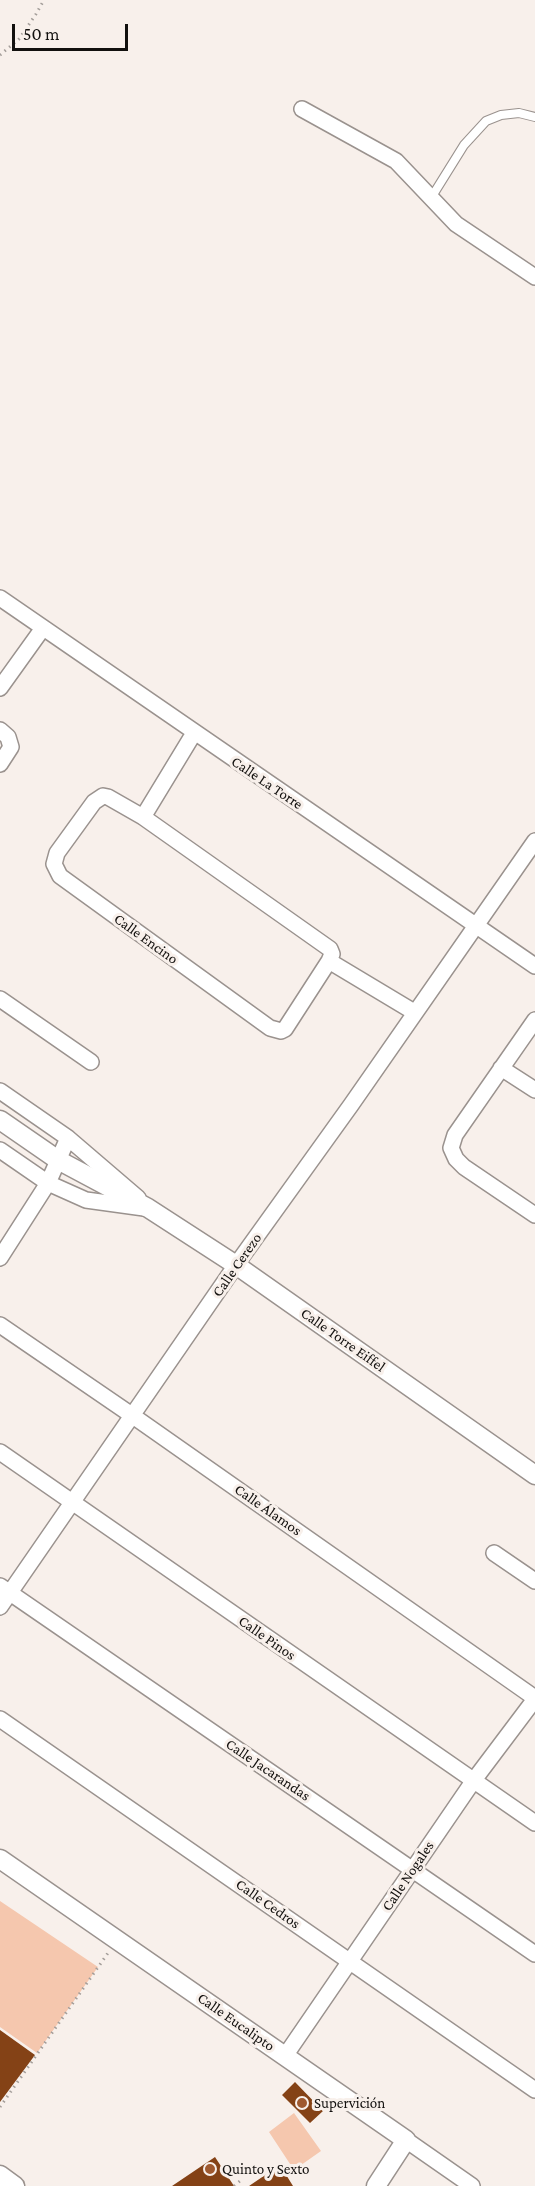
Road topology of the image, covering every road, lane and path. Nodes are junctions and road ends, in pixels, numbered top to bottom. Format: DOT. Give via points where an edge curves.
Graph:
graph roads {
  1 [pos="44,0"];
  2 [pos="0,55"];
  3 [pos="302,109"];
  4 [pos="535,117"];
  5 [pos="430,199"];
  6 [pos="535,277"];
  7 [pos="0,598"];
  8 [pos="44,628"];
  9 [pos="0,688"];
  10 [pos="0,730"];
  11 [pos="194,733"];
  12 [pos="0,764"];
  13 [pos="142,817"];
  14 [pos="535,841"];
  15 [pos="476,925"];
  16 [pos="329,961"];
  17 [pos="535,966"];
  18 [pos="0,999"];
  19 [pos="414,1012"];
  20 [pos="535,1020"];
  21 [pos="92,1062"];
  22 [pos="501,1068"];
  23 [pos="535,1090"];
  24 [pos="0,1091"];
  25 [pos="0,1120"];
  26 [pos="68,1138"];
  27 [pos="0,1150"];
  28 [pos="58,1160"];
  29 [pos="48,1184"];
  30 [pos="148,1208"];
  31 [pos="535,1215"];
  32 [pos="0,1258"];
  33 [pos="236,1265"];
  34 [pos="0,1325"];
  35 [pos="134,1416"];
  36 [pos="0,1452"];
  37 [pos="535,1475"];
  38 [pos="72,1503"];
  39 [pos="494,1553"];
  40 [pos="535,1581"];
  41 [pos="5,1589"];
  42 [pos="0,1607"];
  43 [pos="535,1698"];
  44 [pos="0,1719"];
  45 [pos="474,1780"];
  46 [pos="535,1823"];
  47 [pos="0,1859"];
  48 [pos="412,1869"];
  49 [pos="117,1940"];
  50 [pos="535,1954"];
  51 [pos="350,1960"];
  52 [pos="285,2056"];
  53 [pos="535,2090"];
  54 [pos="0,2107"];
  55 [pos="406,2140"];
  56 [pos="0,2175"];
  57 [pos="240,2181"];
  58 [pos="15,2186"];
  59 [pos="234,2186"];
  60 [pos="376,2186"];
  61 [pos="472,2186"];
  1 -- 2 [label="path" via="19,39"];
  3 -- 5 [label="street" via="396,161"];
  4 -- 5 [label="lane" via="519,113 486,121 464,145"];
  5 -- 6 [label="street" via="456,224"];
  7 -- 8 [label="street, Calle La Torre"];
  8 -- 9 [label="street"];
  8 -- 11 [label="street, Calle La Torre"];
  10 -- 12 [label="street" via="11,747"];
  11 -- 13 [label="street"];
  11 -- 15 [label="street, Calle La Torre"];
  13 -- 16 [label="street, Calle Encino" via="329,947"];
  13 -- 16 [label="street, Calle Encino" via="108,797 98,799 57,854 54,864 60,876 276,1030 285,1029"];
  14 -- 15 [label="street, Calle Cerezo"];
  15 -- 17 [label="street, Calle La Torre"];
  15 -- 19 [label="street, Calle Cerezo"];
  16 -- 19 [label="street"];
  18 -- 21 [label="street"];
  19 -- 33 [label="street, Calle Cerezo"];
  20 -- 22 [label="street"];
  22 -- 23 [label="street"];
  22 -- 31 [label="street" via="455,1135 452,1148 464,1167"];
  24 -- 26 [label="street"];
  25 -- 28 [label="street, Calle Torre Eiffel"];
  26 -- 28 [label="street"];
  26 -- 30 [label="street"];
  27 -- 29 [label="street"];
  28 -- 29 [label="street"];
  28 -- 30 [label="street, Calle Torre Eiffel"];
  29 -- 30 [label="street" via="86,1200"];
  29 -- 32 [label="street"];
  30 -- 33 [label="street, Calle Torre Eiffel"];
  33 -- 35 [label="street, Calle Cerezo"];
  33 -- 37 [label="street, Calle Torre Eiffel"];
  34 -- 35 [label="street, Calle Álamos"];
  35 -- 38 [label="street, Calle Cerezo"];
  35 -- 43 [label="street, Calle Álamos"];
  36 -- 38 [label="street, Calle Pinos"];
  38 -- 41 [label="street, Calle Cerezo"];
  38 -- 45 [label="street, Calle Pinos"];
  39 -- 40 [label="street"];
  41 -- 42 [label="street, Calle Cerezo"];
  41 -- 48 [label="street, Calle Jacarandas"];
  43 -- 45 [label="street, Calle Nogales"];
  44 -- 51 [label="street, Calle Cedros"];
  45 -- 46 [label="street, Calle Pinos"];
  45 -- 48 [label="street, Calle Nogales"];
  47 -- 49 [label="street, Calle Eucalipto"];
  48 -- 50 [label="street, Calle Jacarandas"];
  48 -- 51 [label="street, Calle Nogales"];
  49 -- 52 [label="street, Calle Eucalipto"];
  49 -- 54 [label="path"];
  51 -- 52 [label="street, Calle Nogales"];
  51 -- 53 [label="street, Calle Cedros"];
  52 -- 55 [label="street, Calle Eucalipto"];
  55 -- 60 [label="street"];
  55 -- 61 [label="street, Calle Eucalipto"];
  56 -- 58 [label="street"];
  57 -- 59 [label="path"];
}
